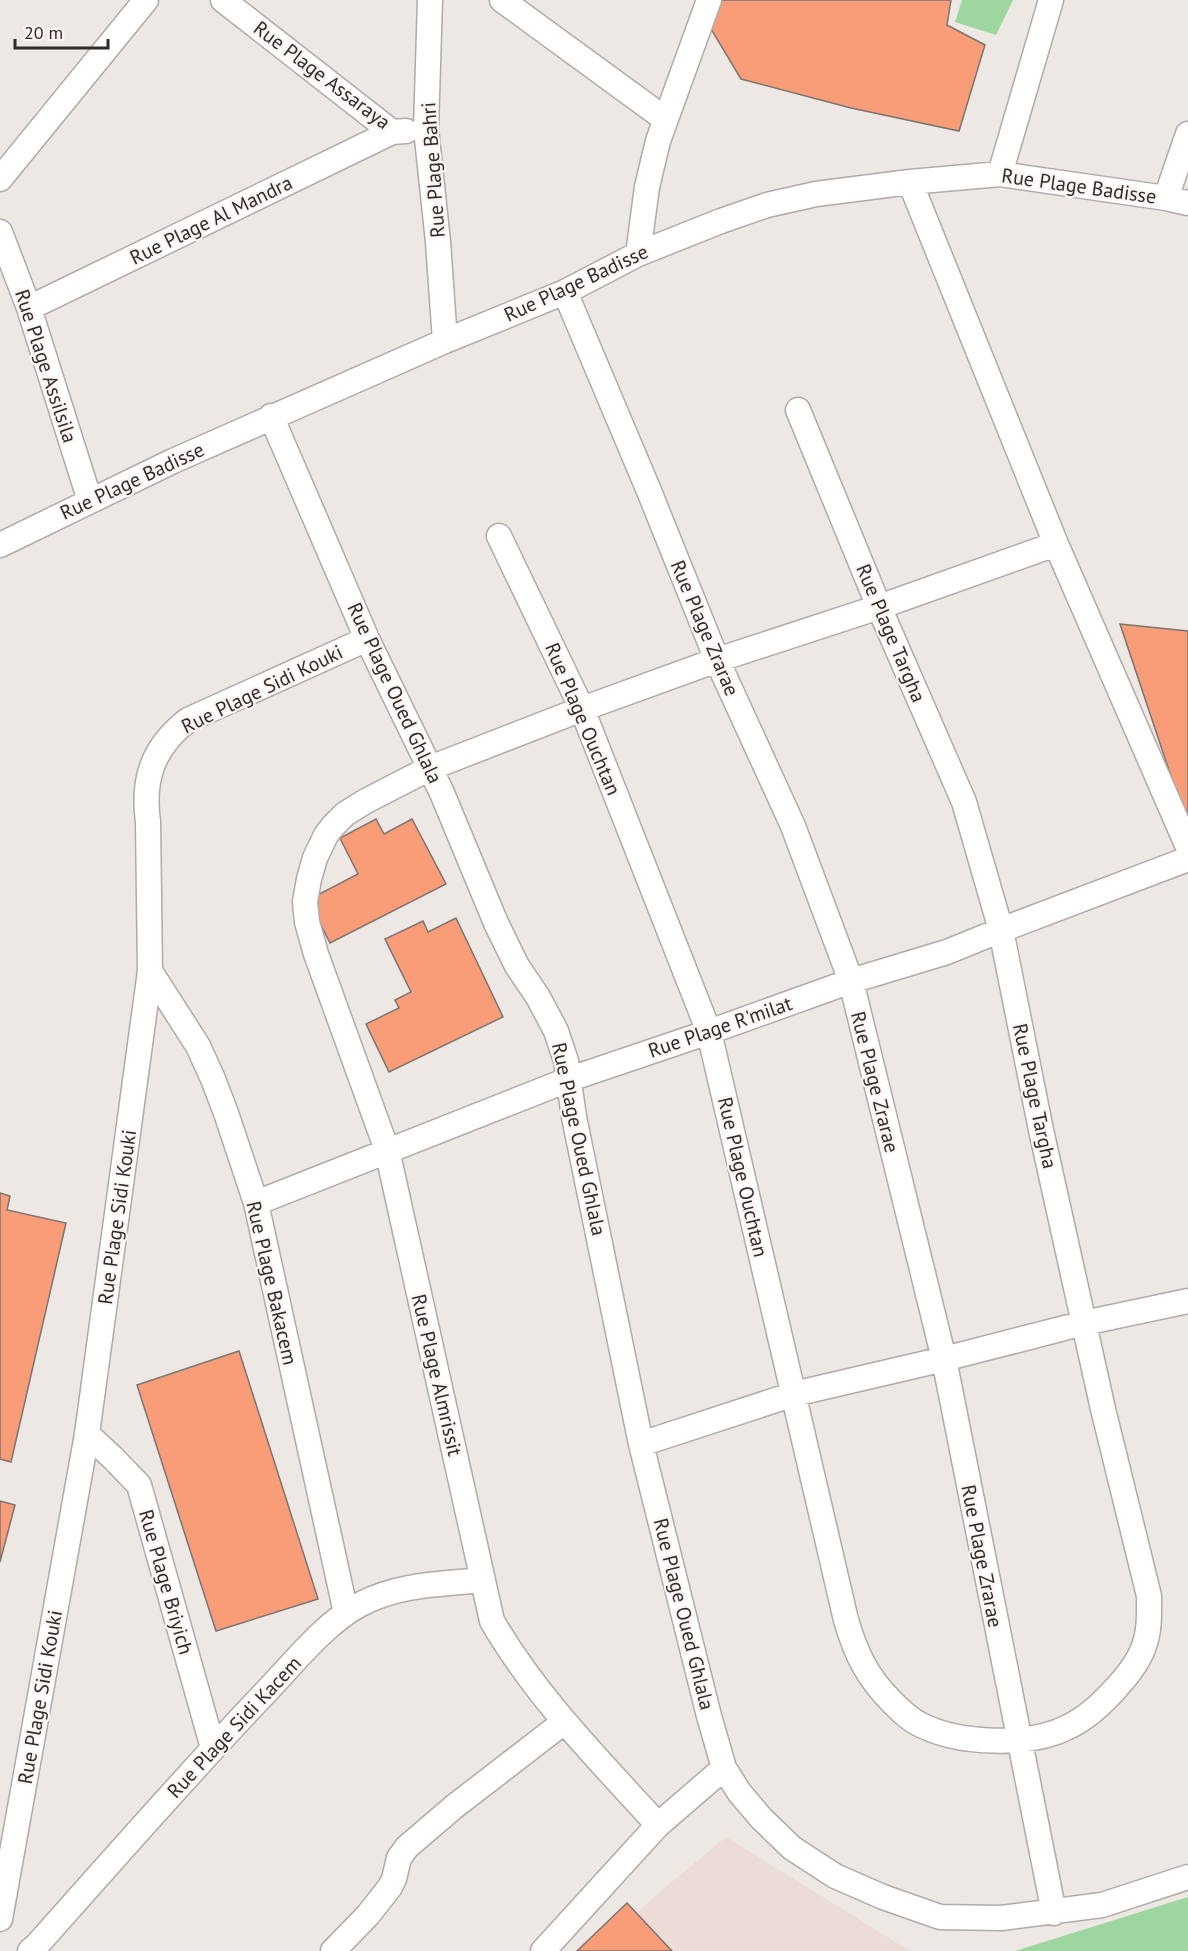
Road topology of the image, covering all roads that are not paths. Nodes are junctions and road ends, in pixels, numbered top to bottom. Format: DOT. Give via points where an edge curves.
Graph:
graph roads {
  1 [pos="146,0"];
  2 [pos="224,0"];
  3 [pos="430,0"];
  4 [pos="709,0"];
  5 [pos="1051,0"];
  6 [pos="516,5"];
  7 [pos="665,119"];
  8 [pos="426,129"];
  9 [pos="392,132"];
  10 [pos="1188,134"];
  11 [pos="1000,174"];
  12 [pos="0,179"];
  13 [pos="910,182"];
  14 [pos="1177,201"];
  15 [pos="0,232"];
  16 [pos="638,254"];
  17 [pos="565,292"];
  18 [pos="29,308"];
  19 [pos="445,341"];
  20 [pos="798,410"];
  21 [pos="271,416"];
  22 [pos="90,501"];
  23 [pos="499,536"];
  24 [pos="1056,544"];
  25 [pos="0,545"];
  26 [pos="879,607"];
  27 [pos="367,639"];
  28 [pos="717,660"];
  29 [pos="582,710"];
  30 [pos="430,768"];
  31 [pos="1188,847"];
  32 [pos="1188,859"];
  33 [pos="1000,930"];
  34 [pos="150,971"];
  35 [pos="851,981"];
  36 [pos="709,1032"];
  37 [pos="570,1079"];
  38 [pos="387,1150"];
  39 [pos="256,1203"];
  40 [pos="1188,1301"];
  41 [pos="1084,1323"];
  42 [pos="944,1359"];
  43 [pos="794,1394"];
  44 [pos="87,1434"];
  45 [pos="641,1444"];
  46 [pos="483,1580"];
  47 [pos="346,1613"];
  48 [pos="564,1722"];
  49 [pos="1018,1740"];
  50 [pos="213,1748"];
  51 [pos="724,1768"];
  52 [pos="658,1825"];
  53 [pos="1188,1877"];
  54 [pos="1054,1912"];
  55 [pos="0,1919"];
  56 [pos="30,1951"];
  57 [pos="333,1951"];
  58 [pos="543,1951"];
  1 -- 12 [label="street"];
  2 -- 9 [label="street, Rue Plage Assaraya"];
  3 -- 8 [label="street, Rue Plage Bahri"];
  4 -- 7 [label="street"];
  5 -- 11 [label="street"];
  6 -- 7 [label="street"];
  7 -- 16 [label="street" via="647,187"];
  8 -- 9 [label="street, Rue Plage Assaraya"];
  8 -- 19 [label="street, Rue Plage Bahri"];
  9 -- 18 [label="street, Rue Plage Al Mandra"];
  10 -- 14 [label="street"];
  11 -- 13 [label="street, Rue Plage Badisse"];
  11 -- 14 [label="street, Rue Plage Badisse"];
  13 -- 16 [label="street, Rue Plage Badisse" via="816,194 767,205"];
  13 -- 24 [label="street"];
  15 -- 18 [label="street, Rue Plage Assilsila"];
  16 -- 17 [label="street, Rue Plage Badisse"];
  17 -- 19 [label="street, Rue Plage Badisse"];
  17 -- 28 [label="street, Rue Plage Zrarae"];
  18 -- 22 [label="street, Rue Plage Assilsila"];
  19 -- 21 [label="street, Rue Plage Badisse"];
  20 -- 26 [label="street, Rue Plage Targha"];
  21 -- 22 [label="street, Rue Plage Badisse"];
  21 -- 27 [label="street, Rue Plage Oued Ghlala"];
  22 -- 25 [label="street, Rue Plage Badisse"];
  23 -- 29 [label="street, Rue Plage Ouchtan"];
  24 -- 26 [label="street, Rue Plage Almrissit"];
  24 -- 31 [label="street"];
  26 -- 28 [label="street, Rue Plage Almrissit"];
  26 -- 33 [label="street, Rue Plage Targha" via="964,802"];
  27 -- 30 [label="street, Rue Plage Oued Ghlala"];
  27 -- 34 [label="street, Rue Plage Sidi Kouki" via="188,720 158,752 150,768 145,802"];
  28 -- 29 [label="street, Rue Plage Almrissit"];
  28 -- 35 [label="street, Rue Plage Zrarae" via="793,826"];
  29 -- 30 [label="street, Rue Plage Almrissit"];
  29 -- 36 [label="street, Rue Plage Ouchtan"];
  30 -- 37 [label="street, Rue Plage Oued Ghlala" via="496,923 556,1031"];
  30 -- 38 [label="street, Rue Plage Almrissit" via="345,814 326,835 315,858 305,902 310,936"];
  32 -- 33 [label="street, Rue Plage R'milat"];
  33 -- 35 [label="street, Rue Plage R'milat" via="947,952"];
  33 -- 41 [label="street, Rue Plage Targha"];
  34 -- 39 [label="street, Rue Plage Bakacem" via="198,1046 226,1113"];
  34 -- 44 [label="street, Rue Plage Sidi Kouki"];
  35 -- 36 [label="street, Rue Plage R'milat"];
  35 -- 42 [label="street, Rue Plage Zrarae"];
  36 -- 37 [label="street, Rue Plage R'milat"];
  36 -- 43 [label="street, Rue Plage Ouchtan"];
  37 -- 38 [label="street, Rue Plage R'milat"];
  37 -- 45 [label="street, Rue Plage Oued Ghlala" via="574,1117"];
  38 -- 39 [label="street, Rue Plage R'milat"];
  38 -- 46 [label="street, Rue Plage Almrissit"];
  39 -- 47 [label="street, Rue Plage Bakacem"];
  40 -- 41 [label="street"];
  41 -- 42 [label="street"];
  41 -- 49 [label="street, Rue Plage Targha" via="1149,1596 1145,1645 1126,1677 1091,1713 1067,1728"];
  42 -- 43 [label="street"];
  42 -- 49 [label="street, Rue Plage Zrarae"];
  43 -- 45 [label="street"];
  43 -- 49 [label="street, Rue Plage Ouchtan" via="852,1640 874,1683 902,1712 943,1734"];
  44 -- 50 [label="street, Rue Plage Briyich" via="139,1485"];
  44 -- 55 [label="street, Rue Plage Sidi Kouki"];
  45 -- 51 [label="street, Rue Plage Oued Ghlala"];
  46 -- 47 [label="street, Rue Plage Sidi Kacem" via="405,1587"];
  46 -- 48 [label="street, Rue Plage Almrissit" via="492,1621"];
  47 -- 50 [label="street, Rue Plage Sidi Kacem"];
  48 -- 52 [label="street, Rue Plage Almrissit"];
  48 -- 57 [label="street" via="406,1847 390,1887"];
  49 -- 54 [label="street, Rue Plage Zrarae"];
  50 -- 56 [label="street, Rue Plage Sidi Kacem"];
  51 -- 52 [label="street"];
  51 -- 54 [label="street, Rue Plage Oued Ghlala" via="761,1818 792,1848 835,1876 883,1897 940,1917 1001,1918"];
  52 -- 58 [label="street"];
  53 -- 54 [label="street, Rue Plage Oued Ghlala" via="1102,1905"];
}
